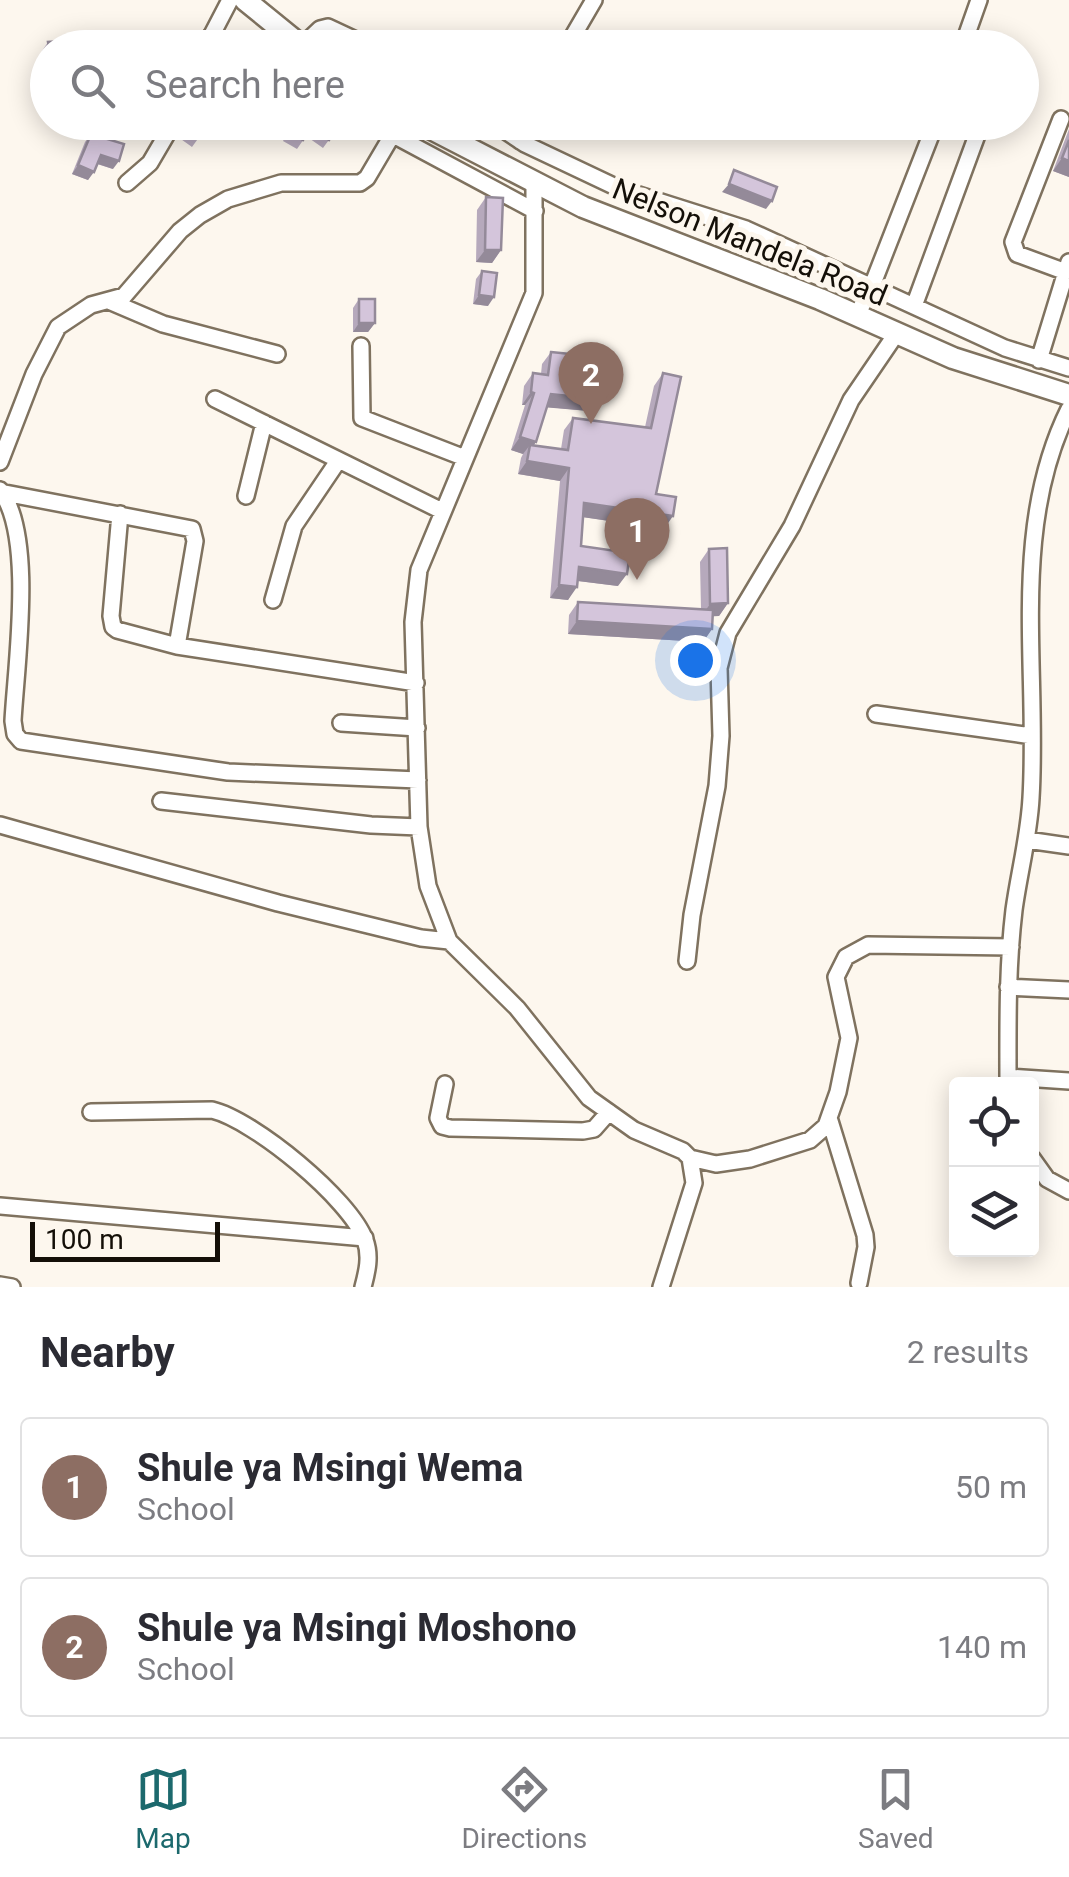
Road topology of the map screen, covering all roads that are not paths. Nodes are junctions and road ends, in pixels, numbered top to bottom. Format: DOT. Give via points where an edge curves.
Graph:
graph roads {
  1 [pos="230,0"];
  2 [pos="245,0"];
  3 [pos="594,0"];
  4 [pos="980,0"];
  5 [pos="214,30"];
  6 [pos="282,30"];
  7 [pos="576,30"];
  8 [pos="969,30"];
  9 [pos="1061,119"];
  10 [pos="163,140"];
  11 [pos="390,140"];
  12 [pos="415,140"];
  13 [pos="452,140"];
  14 [pos="929,140"];
  15 [pos="975,140"];
  16 [pos="520,141"];
  17 [pos="127,183"];
  18 [pos="534,184"];
  19 [pos="535,212"];
  20 [pos="1067,267"];
  21 [pos="872,286"];
  22 [pos="109,301"];
  23 [pos="914,306"];
  24 [pos="857,315"];
  25 [pos="896,334"];
  26 [pos="361,346"];
  27 [pos="277,354"];
  28 [pos="1039,360"];
  29 [pos="1069,368"];
  30 [pos="1069,394"];
  31 [pos="215,399"];
  32 [pos="1069,410"];
  33 [pos="264,423"];
  34 [pos="465,458"];
  35 [pos="338,460"];
  36 [pos="0,462"];
  37 [pos="0,491"];
  38 [pos="246,496"];
  39 [pos="442,510"];
  40 [pos="120,514"];
  41 [pos="273,600"];
  42 [pos="177,646"];
  43 [pos="416,683"];
  44 [pos="876,714"];
  45 [pos="341,723"];
  46 [pos="417,728"];
  47 [pos="1032,736"];
  48 [pos="418,780"];
  49 [pos="161,801"];
  50 [pos="0,825"];
  51 [pos="419,827"];
  52 [pos="1027,840"];
  53 [pos="1069,846"];
  54 [pos="450,941"];
  55 [pos="1010,947"];
  56 [pos="687,962"];
  57 [pos="1008,987"];
  58 [pos="1069,990"];
  59 [pos="1008,1077"];
  60 [pos="1039,1081"];
  61 [pos="1069,1081"];
  62 [pos="445,1084"];
  63 [pos="91,1112"];
  64 [pos="609,1112"];
  65 [pos="830,1121"];
  66 [pos="690,1158"];
  67 [pos="1038,1167"];
  68 [pos="1069,1191"];
  69 [pos="0,1206"];
  70 [pos="365,1238"];
  71 [pos="859,1283"];
  72 [pos="0,1285"];
  73 [pos="12,1287"];
  74 [pos="362,1287"];
  75 [pos="661,1287"];
  1 -- 5 [label="street"];
  2 -- 6 [label="main road"];
  3 -- 7 [label="street"];
  4 -- 8 [label="street"];
  9 -- 20 [label="street" via="1012,242 1018,254"];
  10 -- 17 [label="street"];
  11 -- 22 [label="street" via="360,183 281,183 212,207 180,232 124,296"];
  12 -- 19 [label="street"];
  13 -- 18 [label="main road, Nelson Mandela Road"];
  14 -- 21 [label="street"];
  15 -- 23 [label="street"];
  16 -- 21 [label="street" via="620,189 746,230"];
  18 -- 19 [label="street"];
  18 -- 24 [label="main road, Nelson Mandela Road"];
  19 -- 34 [label="street" via="534,293"];
  20 -- 28 [label="street"];
  21 -- 23 [label="street"];
  21 -- 24 [label="street"];
  22 -- 27 [label="street" via="163,324"];
  22 -- 36 [label="street" via="58,326"];
  23 -- 28 [label="street"];
  24 -- 25 [label="main road, Nelson Mandela Road"];
  25 -- 30 [label="main road, Nelson Mandela Road"];
  25 -- 56 [label="street" via="852,400 792,526 728,633 719,668 718,786"];
  26 -- 34 [label="street" via="362,418"];
  28 -- 29 [label="street"];
  31 -- 33 [label="street"];
  32 -- 47 [label="street" via="1054,439 1034,528"];
  33 -- 35 [label="street"];
  33 -- 38 [label="street"];
  34 -- 39 [label="street"];
  35 -- 39 [label="street"];
  35 -- 41 [label="street" via="294,526"];
  37 -- 40 [label="street"];
  37 -- 48 [label="street" via="15,520 19,553 13,721 21,741 228,772"];
  39 -- 43 [label="street" via="417,580"];
  40 -- 42 [label="street" via="113,628"];
  40 -- 42 [label="street" via="194,532"];
  42 -- 43 [label="street"];
  43 -- 46 [label="street"];
  44 -- 47 [label="street"];
  45 -- 46 [label="street"];
  46 -- 48 [label="street"];
  47 -- 52 [label="street"];
  48 -- 51 [label="street"];
  49 -- 51 [label="street"];
  50 -- 54 [label="street" via="278,903"];
  51 -- 54 [label="street" via="428,886"];
  52 -- 53 [label="street"];
  52 -- 55 [label="street"];
  54 -- 64 [label="street" via="516,1008 589,1098"];
  55 -- 57 [label="street"];
  55 -- 65 [label="street" via="868,945 851,952 836,977 849,1038"];
  57 -- 58 [label="street"];
  57 -- 59 [label="street"];
  60 -- 61 [label="street"];
  62 -- 64 [label="street" via="438,1118 450,1128 583,1131"];
  63 -- 70 [label="street" via="227,1114 329,1190"];
  64 -- 66 [label="street"];
  65 -- 66 [label="street" via="810,1140 750,1160 716,1164"];
  65 -- 71 [label="street" via="865,1235"];
  66 -- 75 [label="street" via="694,1184"];
  67 -- 68 [label="street"];
  69 -- 70 [label="street"];
  70 -- 74 [label="street"];
  72 -- 73 [label="street"];
}
